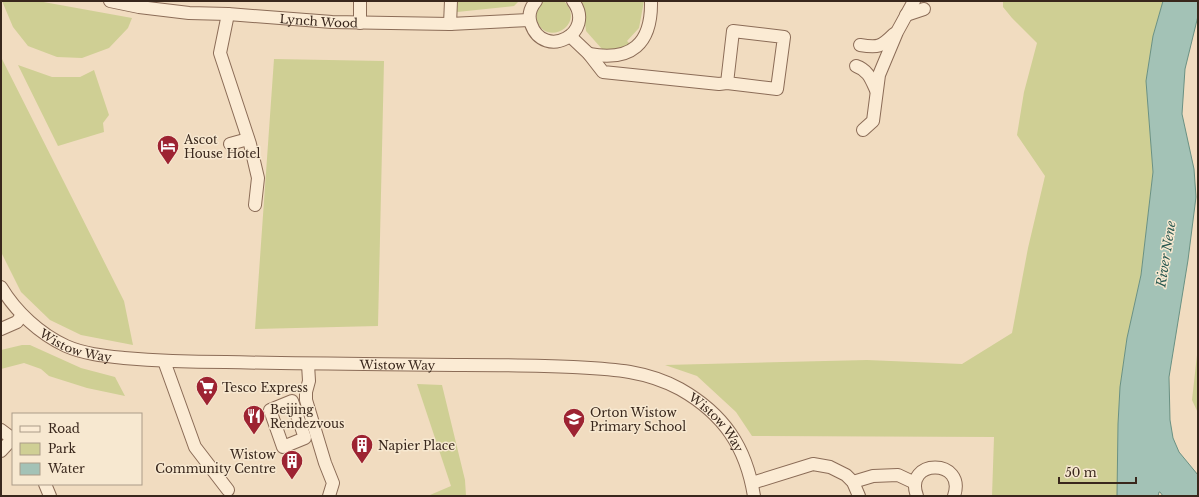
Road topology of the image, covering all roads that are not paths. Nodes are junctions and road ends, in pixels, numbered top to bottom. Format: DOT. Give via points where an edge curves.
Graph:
graph roads {
  1 [pos="110,1"];
  2 [pos="360,1"];
  3 [pos="451,1"];
  4 [pos="536,1"];
  5 [pos="573,1"];
  6 [pos="651,1"];
  7 [pos="914,1"];
  8 [pos="228,14"];
  9 [pos="529,20"];
  10 [pos="360,23"];
  11 [pos="450,24"];
  12 [pos="897,32"];
  13 [pos="570,36"];
  14 [pos="860,45"];
  15 [pos="589,54"];
  16 [pos="856,66"];
  17 [pos="727,83"];
  18 [pos="876,90"];
  19 [pos="863,130"];
  20 [pos="249,142"];
  21 [pos="230,144"];
  22 [pos="255,205"];
  23 [pos="1,287"];
  24 [pos="22,315"];
  25 [pos="1,330"];
  26 [pos="164,361"];
  27 [pos="308,364"];
  28 [pos="306,400"];
  29 [pos="293,405"];
  30 [pos="1,430"];
  31 [pos="12,438"];
  32 [pos="12,440"];
  33 [pos="1,451"];
  34 [pos="853,482"];
  35 [pos="752,483"];
  36 [pos="915,484"];
  37 [pos="45,485"];
  38 [pos="228,490"];
  39 [pos="50,496"];
  40 [pos="329,496"];
  41 [pos="754,496"];
  42 [pos="859,496"];
  43 [pos="916,496"];
  44 [pos="954,496"];
  1 -- 8 [label="street, Lynch Wood" via="189,13"];
  2 -- 10 [label="street"];
  3 -- 11 [label="street"];
  4 -- 9 [label="street" via="531,8"];
  5 -- 13 [label="street" via="579,18 575,31"];
  6 -- 15 [label="street" via="646,34 636,48 617,56"];
  7 -- 12 [label="street"];
  8 -- 10 [label="street, Lynch Wood"];
  8 -- 20 [label="street" via="220,53"];
  9 -- 11 [label="street, Lynch Wood"];
  9 -- 13 [label="street" via="537,35 548,41 560,41"];
  10 -- 11 [label="street, Lynch Wood"];
  12 -- 14 [label="street" via="886,42 875,47"];
  12 -- 18 [label="street"];
  13 -- 15 [label="street"];
  15 -- 17 [label="street" via="603,72"];
  16 -- 18 [label="street" via="870,77"];
  17 -- 17 [label="street" via="734,31 784,37 777,89"];
  18 -- 19 [label="street" via="873,122"];
  20 -- 21 [label="street"];
  20 -- 22 [label="street" via="258,178"];
  23 -- 24 [label="street, Wistow Way"];
  24 -- 25 [label="street" via="17,322"];
  24 -- 26 [label="street, Wistow Way" via="43,333 83,352"];
  26 -- 27 [label="street, Wistow Way"];
  26 -- 38 [label="street" via="195,447"];
  27 -- 28 [label="street"];
  27 -- 35 [label="street, Wistow Way" via="537,365 620,370 652,377 679,389 721,420 745,460"];
  28 -- 29 [label="street"];
  28 -- 40 [label="street" via="333,483"];
  30 -- 31 [label="street"];
  32 -- 33 [label="street"];
  34 -- 35 [label="street" via="846,475 830,467 813,464"];
  34 -- 36 [label="street" via="886,474 898,475"];
  34 -- 42 [label="street"];
  35 -- 41 [label="street, Wistow Way"];
  36 -- 43 [label="street"];
  36 -- 44 [label="street" via="922,471 928,468 943,468 956,482"];
  37 -- 39 [label="street"];
}
